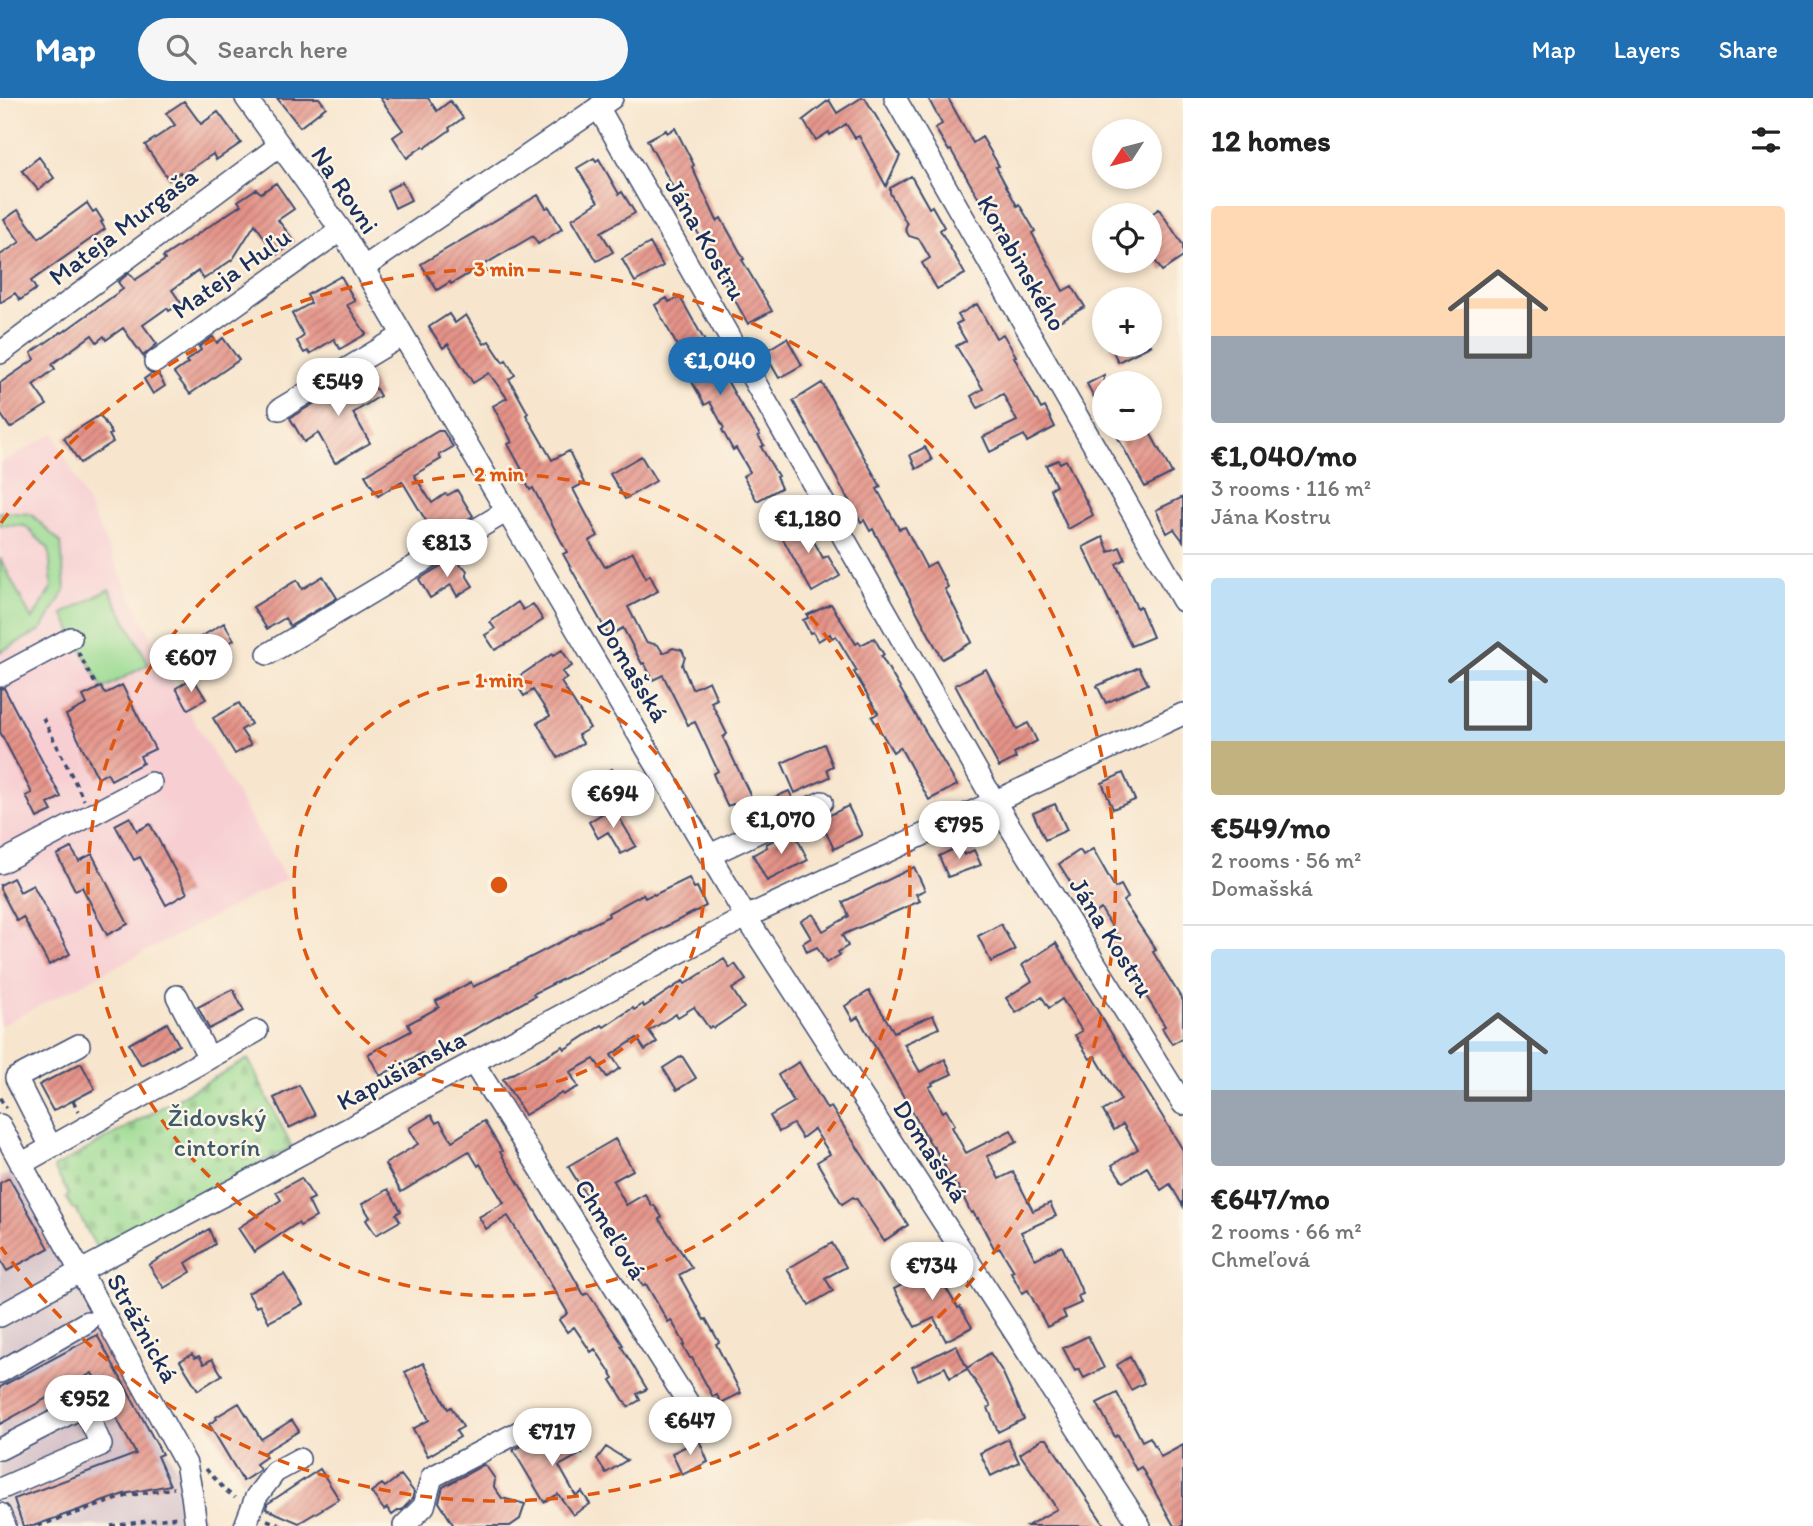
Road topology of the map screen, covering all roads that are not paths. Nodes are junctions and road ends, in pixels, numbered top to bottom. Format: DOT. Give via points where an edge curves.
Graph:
graph roads {
  1 [pos="246,98"];
  2 [pos="895,98"];
  3 [pos="605,102"];
  4 [pos="280,145"];
  5 [pos="341,230"];
  6 [pos="363,268"];
  7 [pos="403,335"];
  8 [pos="0,353"];
  9 [pos="155,362"];
  10 [pos="280,409"];
  11 [pos="507,511"];
  12 [pos="1183,601"];
  13 [pos="71,638"];
  14 [pos="268,654"];
  15 [pos="0,676"];
  16 [pos="1183,714"];
  17 [pos="151,783"];
  18 [pos="994,801"];
  19 [pos="822,802"];
  20 [pos="710,855"];
  21 [pos="0,863"];
  22 [pos="746,917"];
  23 [pos="177,996"];
  24 [pos="257,1031"];
  25 [pos="79,1045"];
  26 [pos="209,1058"];
  27 [pos="474,1064"];
  28 [pos="1183,1104"];
  29 [pos="0,1125"];
  30 [pos="51,1147"];
  31 [pos="21,1164"];
  32 [pos="80,1271"];
  33 [pos="3,1307"];
  34 [pos="87,1322"];
  35 [pos="0,1372"];
  36 [pos="538,1422"];
  37 [pos="702,1424"];
  38 [pos="0,1449"];
  39 [pos="299,1460"];
  40 [pos="0,1489"];
  41 [pos="0,1514"];
  42 [pos="188,1521"];
  43 [pos="5,1526"];
  44 [pos="246,1526"];
  45 [pos="404,1526"];
  46 [pos="1140,1526"];
  1 -- 4 [label="street, Na Rovni"];
  2 -- 12 [label="street, Korabinského"];
  3 -- 6 [label="street"];
  3 -- 18 [label="street, Jána Kostru"];
  4 -- 5 [label="street, Na Rovni"];
  4 -- 8 [label="street, Mateja Murgaša"];
  5 -- 6 [label="street, Na Rovni"];
  5 -- 9 [label="street, Mateja Huľu"];
  6 -- 7 [label="street, Domašská"];
  7 -- 10 [label="street"];
  7 -- 11 [label="street, Domašská"];
  11 -- 14 [label="street"];
  11 -- 20 [label="street, Domašská"];
  13 -- 15 [label="street"];
  16 -- 18 [label="street"];
  17 -- 21 [label="street"];
  18 -- 22 [label="street"];
  18 -- 28 [label="street, Jána Kostru"];
  19 -- 20 [label="street"];
  20 -- 22 [label="street, Domašská"];
  22 -- 27 [label="street, Kapušianska"];
  22 -- 46 [label="street, Domašská"];
  23 -- 26 [label="street"];
  24 -- 26 [label="street"];
  25 -- 30 [label="street" via="16,1079"];
  26 -- 30 [label="street"];
  27 -- 32 [label="street, Kapušianska"];
  27 -- 37 [label="street, Chmeľová"];
  29 -- 31 [label="street, Strážnická"];
  30 -- 31 [label="street"];
  31 -- 32 [label="street, Strážnická"];
  32 -- 33 [label="street, Kapušianska"];
  32 -- 42 [label="street, Strážnická" via="186,1464 192,1495"];
  34 -- 35 [label="street"];
  36 -- 45 [label="street" via="432,1477 424,1506"];
  38 -- 40 [label="street" via="84,1406 102,1445"];
  39 -- 44 [label="street" via="275,1472 256,1497"];
  41 -- 43 [label="street"];
}
